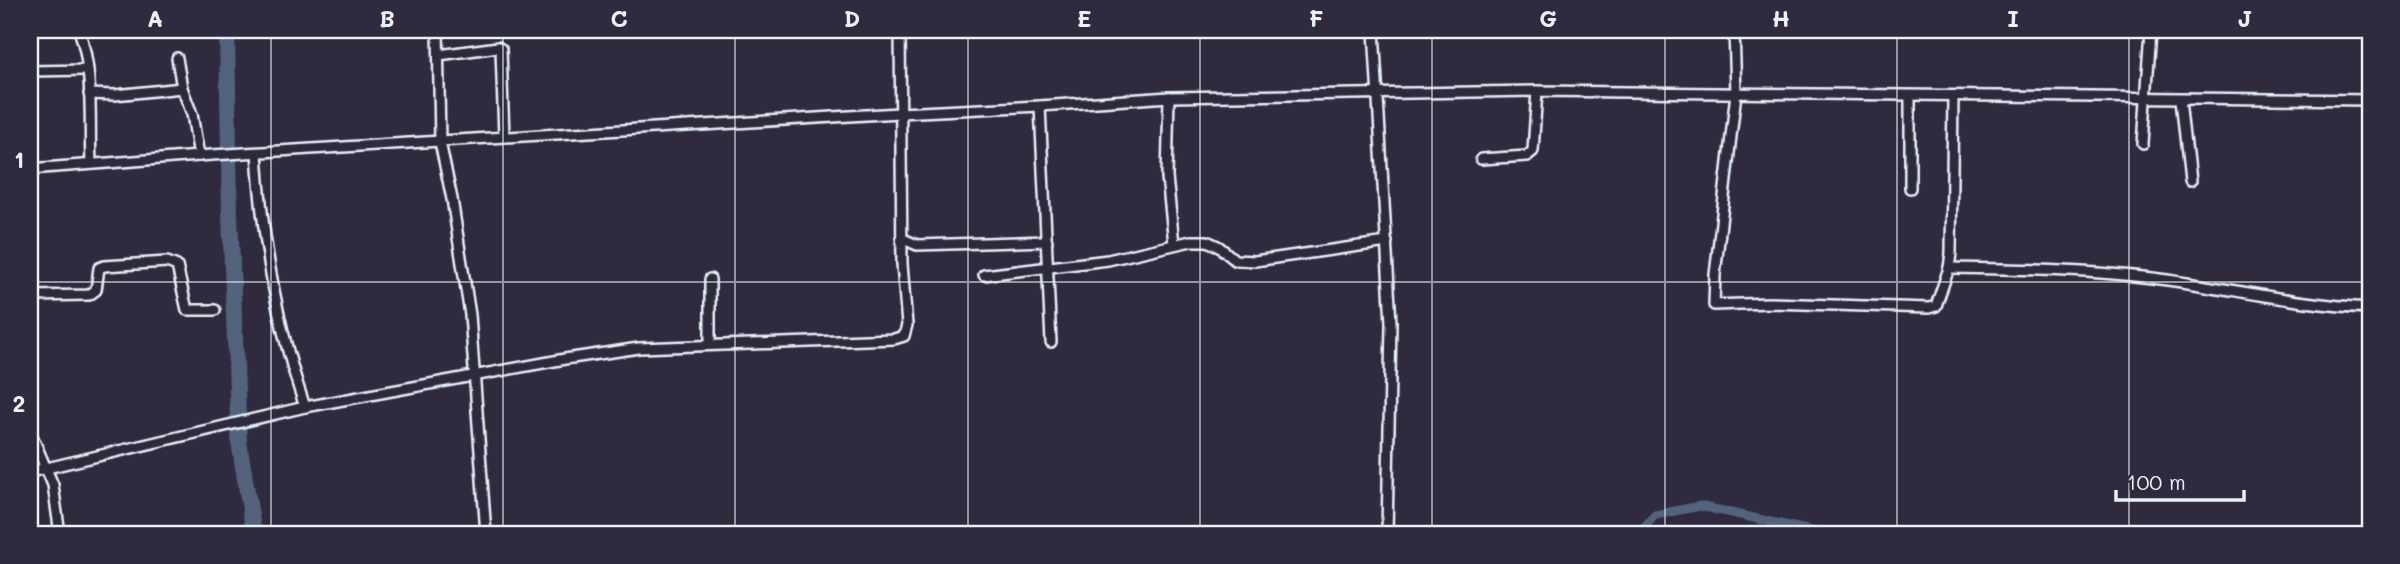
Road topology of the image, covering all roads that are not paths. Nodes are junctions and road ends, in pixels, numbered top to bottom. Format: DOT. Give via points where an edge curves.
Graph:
graph roads {
  1 [pos="79,30"];
  2 [pos="438,30"];
  3 [pos="900,30"];
  4 [pos="1374,30"];
  5 [pos="1734,30"];
  6 [pos="2151,30"];
  7 [pos="439,55"];
  8 [pos="177,58"];
  9 [pos="88,70"];
  10 [pos="30,71"];
  11 [pos="182,88"];
  12 [pos="1537,91"];
  13 [pos="1378,93"];
  14 [pos="1736,93"];
  15 [pos="89,94"];
  16 [pos="1910,96"];
  17 [pos="1953,96"];
  18 [pos="1169,97"];
  19 [pos="2147,98"];
  20 [pos="2181,99"];
  21 [pos="2370,100"];
  22 [pos="1040,106"];
  23 [pos="899,113"];
  24 [pos="504,137"];
  25 [pos="440,142"];
  26 [pos="2143,144"];
  27 [pos="257,153"];
  28 [pos="199,156"];
  29 [pos="1481,159"];
  30 [pos="91,164"];
  31 [pos="30,169"];
  32 [pos="2190,183"];
  33 [pos="1910,188"];
  34 [pos="901,238"];
  35 [pos="1047,240"];
  36 [pos="1387,242"];
  37 [pos="1174,244"];
  38 [pos="1048,267"];
  39 [pos="1949,268"];
  40 [pos="984,275"];
  41 [pos="710,279"];
  42 [pos="30,296"];
  43 [pos="2370,308"];
  44 [pos="215,310"];
  45 [pos="1051,342"];
  46 [pos="710,344"];
  47 [pos="476,374"];
  48 [pos="305,407"];
  49 [pos="30,431"];
  50 [pos="45,468"];
  51 [pos="30,472"];
  52 [pos="60,534"];
  53 [pos="486,534"];
  54 [pos="1387,534"];
  1 -- 9 [label="street"];
  2 -- 7 [label="street"];
  3 -- 23 [label="street"];
  4 -- 13 [label="street"];
  5 -- 14 [label="street"];
  6 -- 19 [label="street"];
  7 -- 24 [label="street" via="501,49"];
  7 -- 25 [label="street"];
  8 -- 11 [label="street"];
  9 -- 10 [label="street"];
  9 -- 15 [label="street"];
  11 -- 15 [label="street"];
  11 -- 28 [label="street"];
  12 -- 13 [label="street"];
  12 -- 14 [label="street"];
  12 -- 29 [label="street" via="1534,151 1527,156"];
  13 -- 18 [label="street"];
  13 -- 36 [label="street"];
  14 -- 16 [label="street"];
  14 -- 39 [label="street" via="1714,305 1929,308 1936,306"];
  15 -- 30 [label="street"];
  16 -- 17 [label="street"];
  16 -- 33 [label="street"];
  17 -- 19 [label="street"];
  17 -- 39 [label="street"];
  18 -- 22 [label="street"];
  18 -- 37 [label="street" via="1167,177"];
  19 -- 20 [label="street"];
  19 -- 26 [label="street"];
  20 -- 21 [label="street"];
  20 -- 32 [label="street"];
  22 -- 23 [label="street"];
  22 -- 35 [label="street"];
  23 -- 24 [label="street"];
  23 -- 34 [label="street"];
  24 -- 25 [label="street"];
  25 -- 27 [label="street"];
  25 -- 47 [label="street"];
  27 -- 28 [label="street"];
  27 -- 48 [label="street" via="269,265"];
  28 -- 30 [label="street"];
  30 -- 31 [label="street"];
  34 -- 35 [label="street" via="917,245"];
  34 -- 46 [label="street" via="904,336"];
  35 -- 38 [label="street"];
  36 -- 37 [label="street" via="1255,261 1235,260 1206,240"];
  36 -- 54 [label="street" via="1391,323"];
  37 -- 38 [label="street" via="1108,260"];
  38 -- 40 [label="street"];
  38 -- 45 [label="street"];
  39 -- 43 [label="street" via="2152,278"];
  41 -- 46 [label="street"];
  42 -- 44 [label="street" via="89,295 96,290 99,268 167,262 177,266 185,308"];
  46 -- 47 [label="street" via="639,348"];
  47 -- 48 [label="street"];
  47 -- 53 [label="street"];
  48 -- 50 [label="street"];
  49 -- 50 [label="street"];
  50 -- 51 [label="street"];
  50 -- 52 [label="street"];
}
